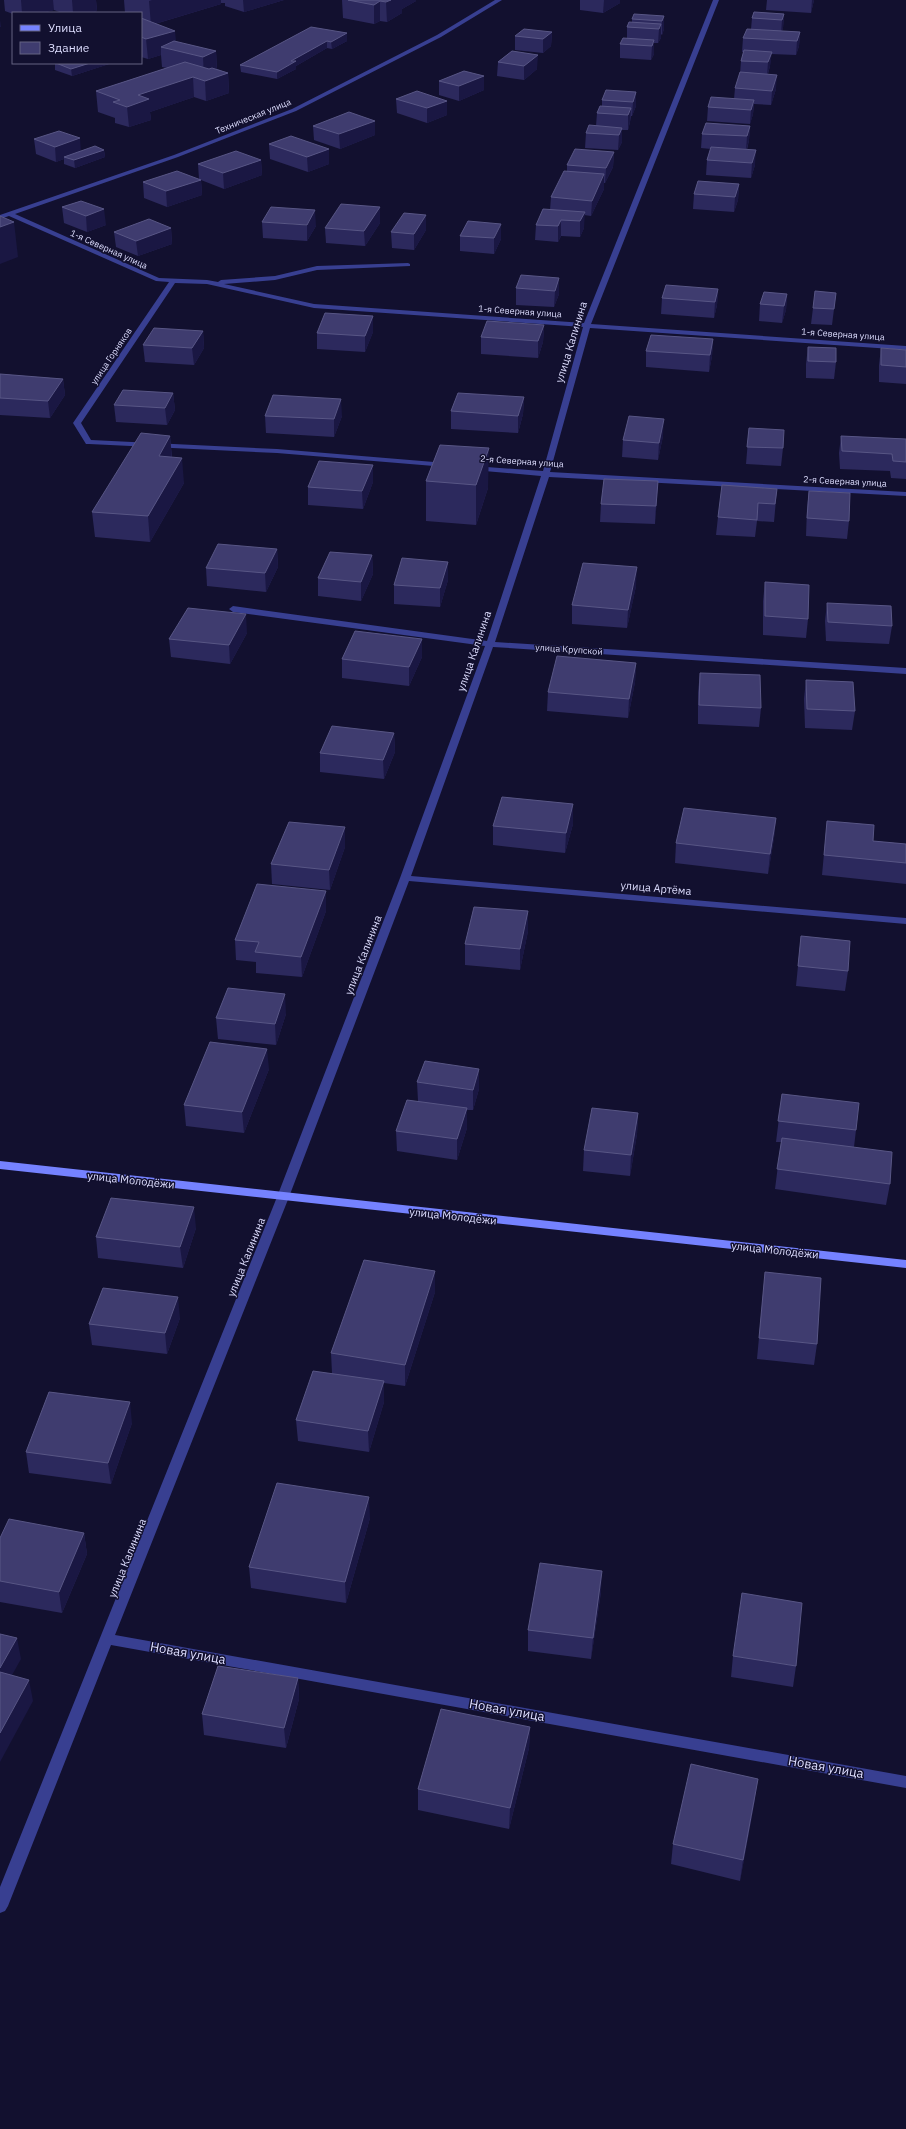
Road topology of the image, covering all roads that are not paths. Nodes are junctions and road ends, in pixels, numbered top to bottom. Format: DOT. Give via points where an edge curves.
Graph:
graph roads {
  1 [pos="499,0"];
  2 [pos="716,0"];
  3 [pos="9,214"];
  4 [pos="0,217"];
  5 [pos="408,265"];
  6 [pos="173,281"];
  7 [pos="207,282"];
  8 [pos="587,325"];
  9 [pos="906,348"];
  10 [pos="451,466"];
  11 [pos="467,467"];
  12 [pos="546,474"];
  13 [pos="906,494"];
  14 [pos="233,609"];
  15 [pos="490,644"];
  16 [pos="906,671"];
  17 [pos="405,878"];
  18 [pos="906,921"];
  19 [pos="0,1165"];
  20 [pos="283,1197"];
  21 [pos="906,1264"];
  22 [pos="108,1638"];
  23 [pos="906,1782"];
  24 [pos="0,1906"];
  1 -- 3 [label="street, Техническая улица" via="439,36 294,110 176,156"];
  2 -- 8 [label="street, улица Калинина"];
  3 -- 4 [label="street, Техническая улица"];
  3 -- 6 [label="street, 1-я Северная улица" via="158,280"];
  5 -- 7 [label="street, 1-я Северная улица" via="317,268 275,278"];
  6 -- 7 [label="street, 1-я Северная улица"];
  6 -- 10 [label="street, улица Горняков" via="76,423 89,442 277,451"];
  7 -- 8 [label="street, 1-я Северная улица" via="314,306"];
  8 -- 9 [label="street, 1-я Северная улица"];
  8 -- 12 [label="street, улица Калинина"];
  11 -- 12 [label="street, 2-я Северная улица"];
  12 -- 13 [label="street, 2-я Северная улица"];
  12 -- 15 [label="street, улица Калинина"];
  14 -- 15 [label="street, улица Крупской"];
  15 -- 16 [label="street, улица Крупской"];
  15 -- 17 [label="street, улица Калинина"];
  17 -- 18 [label="street, улица Артёма"];
  17 -- 20 [label="street, улица Калинина"];
  19 -- 20 [label="main road, улица Молодёжи"];
  20 -- 21 [label="main road, улица Молодёжи"];
  20 -- 22 [label="street, улица Калинина"];
  22 -- 23 [label="street, Новая улица"];
  22 -- 24 [label="street, улица Калинина"];
}
